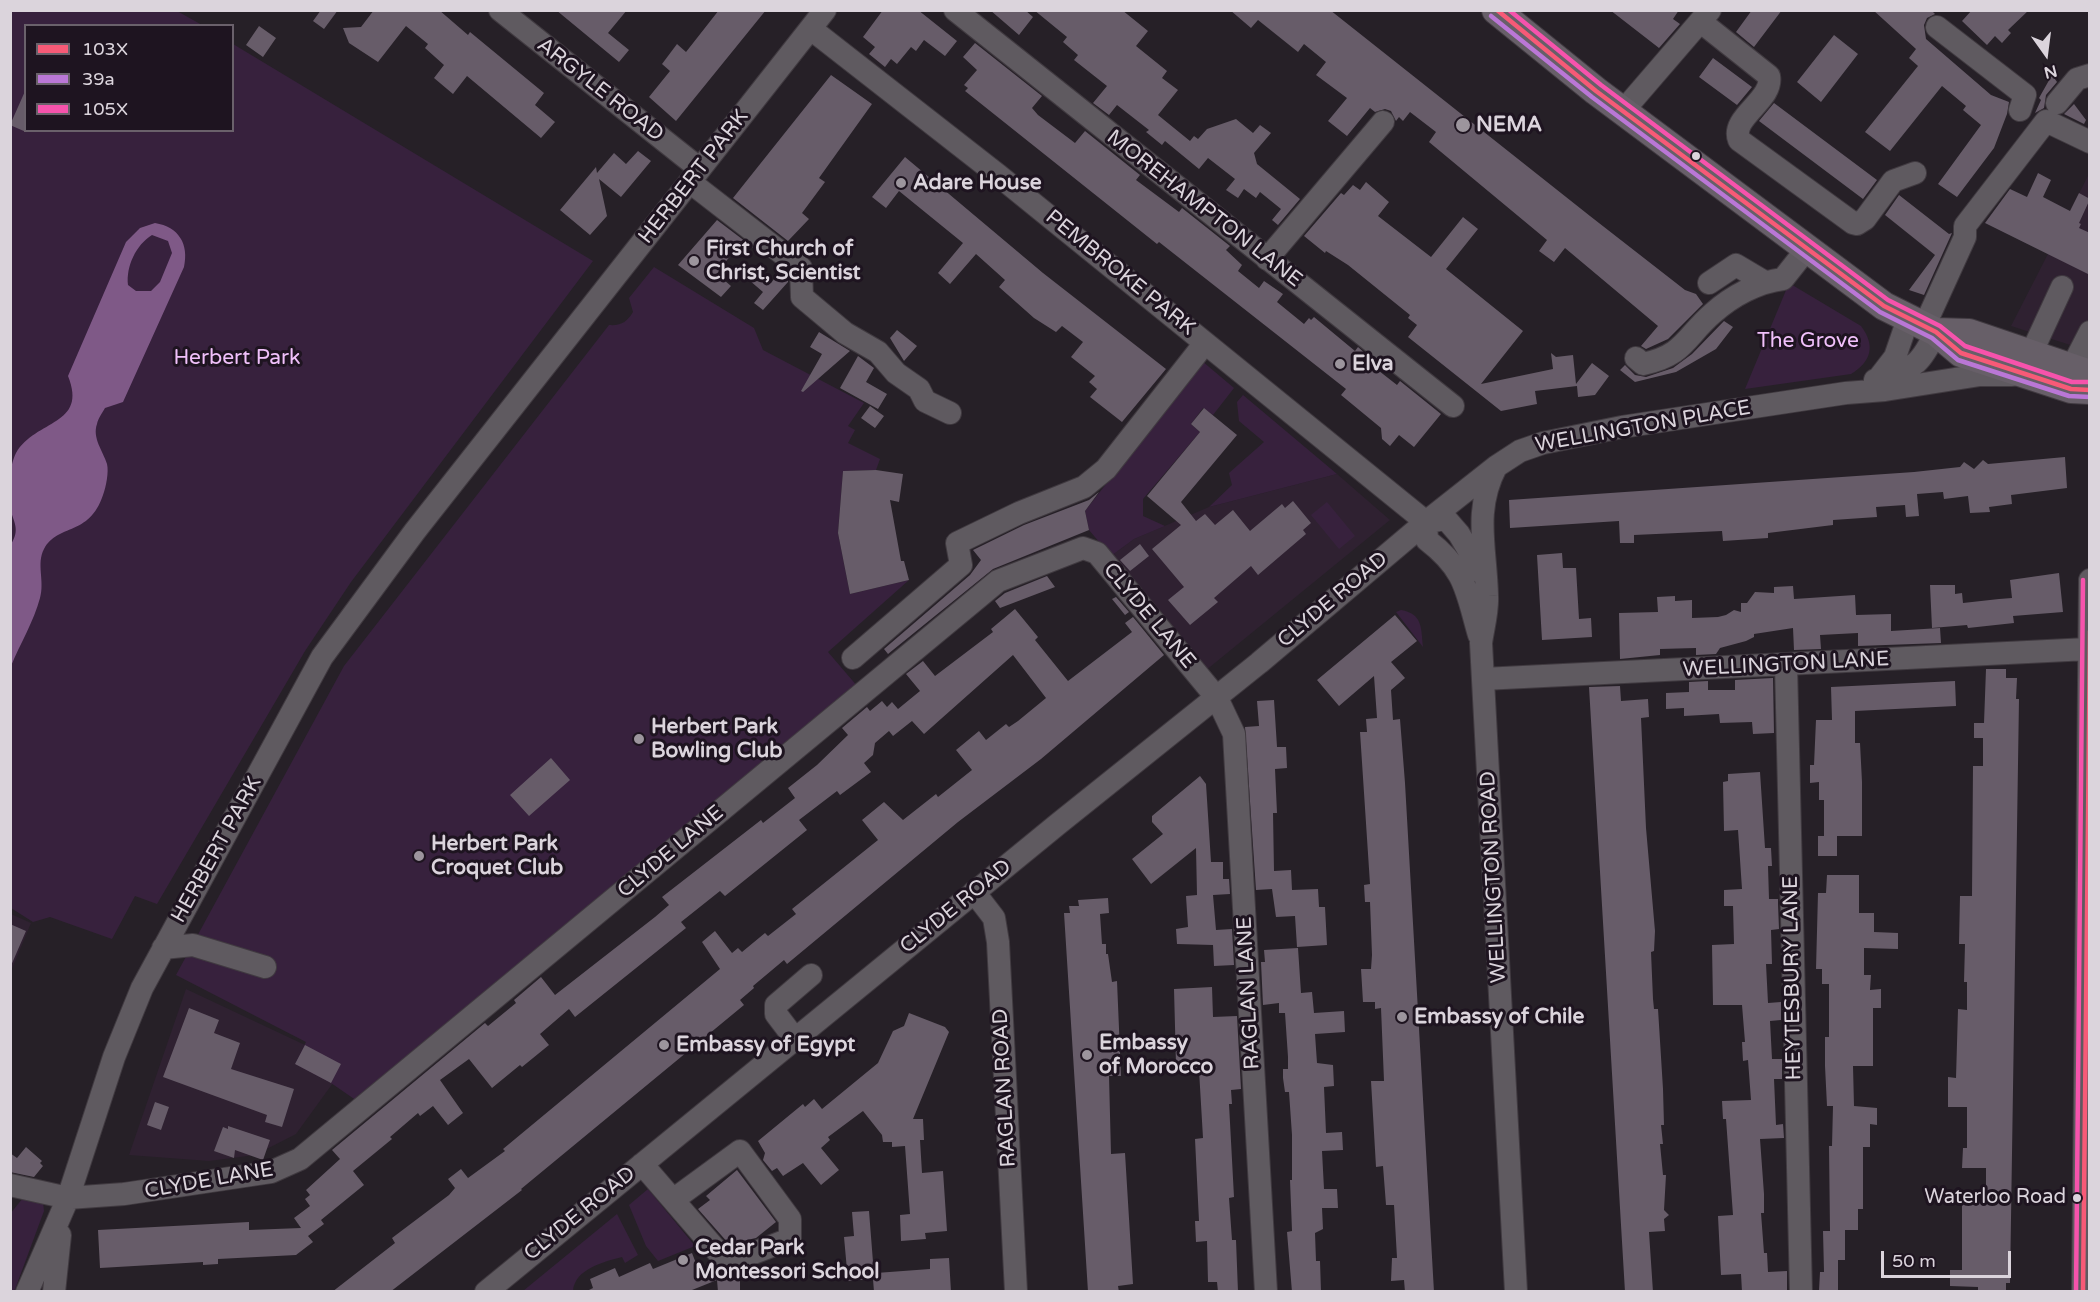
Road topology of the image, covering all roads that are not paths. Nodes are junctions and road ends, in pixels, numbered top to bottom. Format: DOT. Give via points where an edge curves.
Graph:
graph roads {
  1 [pos="500,10"];
  2 [pos="825,10"];
  3 [pos="955,10"];
  4 [pos="1496,10"];
  5 [pos="1705,16"];
  6 [pos="1937,27"];
  7 [pos="810,29"];
  8 [pos="2090,75"];
  9 [pos="2057,103"];
  10 [pos="2020,110"];
  11 [pos="1623,111"];
  12 [pos="1383,122"];
  13 [pos="2090,142"];
  14 [pos="1915,173"];
  15 [pos="695,176"];
  16 [pos="1806,250"];
  17 [pos="1267,259"];
  18 [pos="1763,281"];
  19 [pos="1709,283"];
  20 [pos="2062,287"];
  21 [pos="1922,326"];
  22 [pos="2090,332"];
  23 [pos="1205,343"];
  24 [pos="1636,358"];
  25 [pos="2027,364"];
  26 [pos="2081,370"];
  27 [pos="1878,379"];
  28 [pos="2090,390"];
  29 [pos="1846,393"];
  30 [pos="1453,406"];
  31 [pos="950,412"];
  32 [pos="1497,466"];
  33 [pos="1426,522"];
  34 [pos="2090,580"];
  35 [pos="1486,584"];
  36 [pos="1481,643"];
  37 [pos="2088,649"];
  38 [pos="853,658"];
  39 [pos="1786,665"];
  40 [pos="1483,679"];
  41 [pos="1217,698"];
  42 [pos="974,892"];
  43 [pos="163,948"];
  44 [pos="265,967"];
  45 [pos="812,975"];
  46 [pos="795,1039"];
  47 [pos="642,1164"];
  48 [pos="10,1185"];
  49 [pos="673,1200"];
  50 [pos="66,1204"];
  51 [pos="27,1292"];
  52 [pos="54,1292"];
  53 [pos="486,1292"];
  54 [pos="1016,1292"];
  55 [pos="1266,1292"];
  56 [pos="1516,1292"];
  57 [pos="1801,1292"];
  58 [pos="2083,1292"];
  1 -- 15 [label="street, ARGYLE ROAD"];
  2 -- 7 [label="street, HERBERT PARK"];
  3 -- 17 [label="street, MOREHAMPTON LANE"];
  4 -- 11 [label="main road"];
  5 -- 11 [label="street"];
  5 -- 14 [label="street" via="1769,76 1768,89 1739,128 1739,140 1857,224 1893,181"];
  6 -- 10 [label="street" via="2025,95"];
  7 -- 15 [label="street, HERBERT PARK"];
  7 -- 23 [label="street, PEMBROKE PARK"];
  8 -- 9 [label="street" via="2077,79"];
  11 -- 16 [label="main road"];
  12 -- 17 [label="street"];
  13 -- 21 [label="street" via="2046,121 1965,226 1965,237"];
  15 -- 31 [label="street, ARGYLE ROAD" via="801,268 802,297 845,333 878,352 896,373 919,389 925,401"];
  15 -- 43 [label="street, HERBERT PARK" via="368,590 322,657"];
  16 -- 18 [label="street" via="1783,279"];
  16 -- 21 [label="main road" via="1884,306"];
  17 -- 30 [label="street, MOREHAMPTON LANE"];
  18 -- 19 [label="street" via="1736,265"];
  18 -- 24 [label="street" via="1713,313 1674,354 1644,364"];
  20 -- 25 [label="street"];
  21 -- 25 [label="main road" via="1960,352"];
  21 -- 27 [label="street"];
  21 -- 27 [label="street, WELLINGTON PLACE" via="1919,362 1902,373"];
  22 -- 26 [label="street"];
  23 -- 33 [label="street, PEMBROKE PARK"];
  23 -- 38 [label="street" via="1106,469 1084,487 957,543 961,565"];
  25 -- 26 [label="main road"];
  25 -- 28 [label="main road" via="2071,389"];
  25 -- 29 [label="street, WELLINGTON PLACE" via="1980,375"];
  27 -- 29 [label="street, WELLINGTON PLACE"];
  29 -- 32 [label="street, WELLINGTON PLACE" via="1558,439 1527,448"];
  32 -- 33 [label="street, WELLINGTON PLACE"];
  32 -- 35 [label="street, WELLINGTON ROAD" via="1481,507"];
  33 -- 35 [label="street, WELLINGTON ROAD" via="1446,519 1476,559"];
  33 -- 36 [label="street, WELLINGTON ROAD" via="1427,540 1458,569"];
  33 -- 41 [label="street, CLYDE ROAD"];
  34 -- 37 [label="street"];
  35 -- 36 [label="street, WELLINGTON ROAD"];
  36 -- 40 [label="street, WELLINGTON ROAD"];
  37 -- 39 [label="street, WELLINGTON LANE"];
  37 -- 58 [label="street"];
  39 -- 40 [label="street, WELLINGTON LANE"];
  39 -- 57 [label="street, HEYTESBURY LANE"];
  40 -- 56 [label="street, WELLINGTON ROAD"];
  41 -- 42 [label="street, CLYDE ROAD"];
  41 -- 50 [label="street, CLYDE LANE" via="1097,553 1083,548 998,581 300,1160 271,1172"];
  41 -- 55 [label="street, RAGLAN LANE" via="1234,734"];
  42 -- 46 [label="street, CLYDE ROAD"];
  42 -- 54 [label="street, RAGLAN ROAD" via="994,918 998,942"];
  43 -- 44 [label="street" via="193,945"];
  43 -- 50 [label="street, HERBERT PARK" via="114,1057"];
  45 -- 46 [label="street" via="776,1005 776,1014"];
  46 -- 47 [label="street, CLYDE ROAD"];
  47 -- 49 [label="street"];
  47 -- 53 [label="street, CLYDE ROAD"];
  48 -- 50 [label="street, CLYDE LANE"];
  49 -- 49 [label="street" via="723,1258 743,1257 790,1239 790,1219 740,1150"];
  50 -- 51 [label="street, HERBERT PARK"];
  50 -- 52 [label="street, HERBERT PARK"];
}
